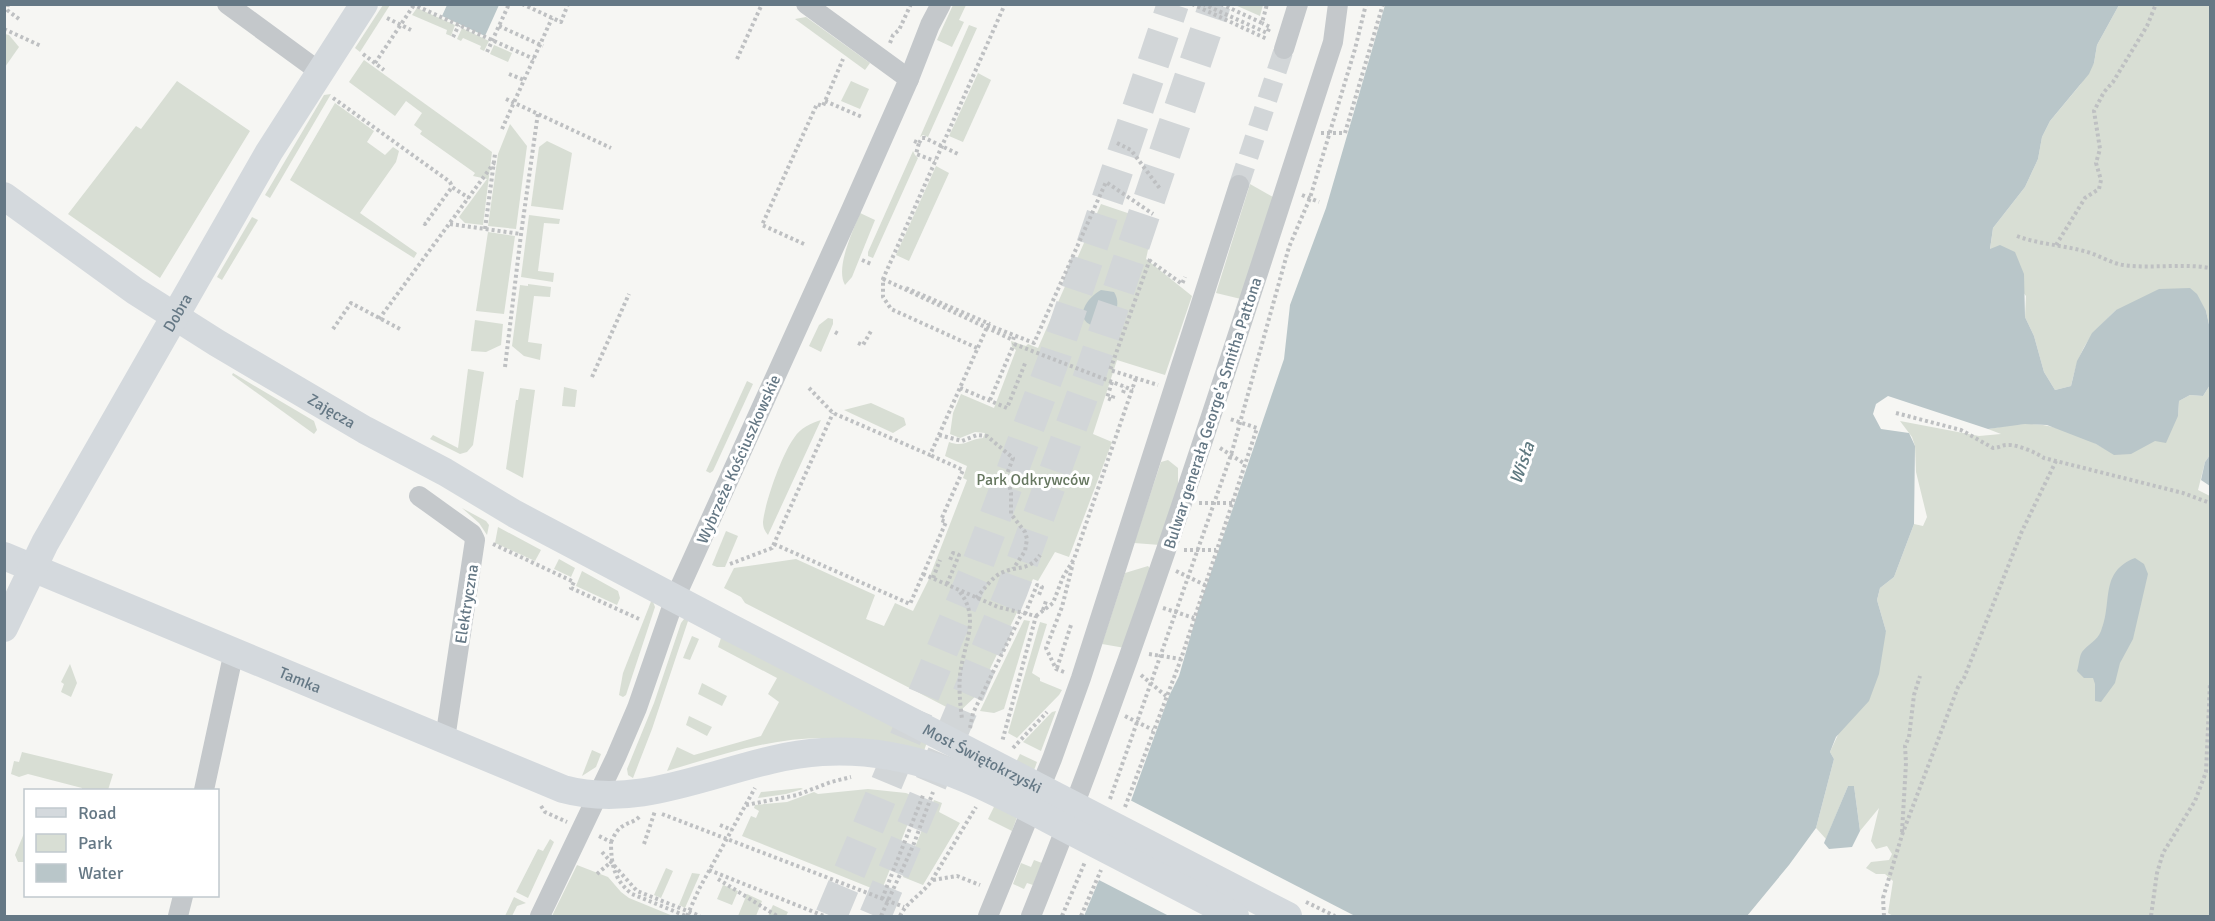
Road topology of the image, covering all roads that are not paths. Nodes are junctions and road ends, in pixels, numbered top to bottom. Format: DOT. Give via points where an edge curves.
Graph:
graph roads {
  1 [pos="227,4"];
  2 [pos="806,4"];
  3 [pos="941,4"];
  4 [pos="1298,4"];
  5 [pos="1338,4"];
  6 [pos="375,11"];
  7 [pos="1281,46"];
  8 [pos="320,72"];
  9 [pos="909,79"];
  10 [pos="1239,185"];
  11 [pos="4,196"];
  12 [pos="176,317"];
  13 [pos="419,496"];
  14 [pos="4,556"];
  15 [pos="32,568"];
  16 [pos="675,598"];
  17 [pos="4,628"];
  18 [pos="234,651"];
  19 [pos="445,739"];
  20 [pos="970,753"];
  21 [pos="204,789"];
  22 [pos="598,795"];
  23 [pos="183,897"];
  24 [pos="178,916"];
  25 [pos="540,916"];
  26 [pos="988,916"];
  27 [pos="1031,916"];
  28 [pos="1235,916"];
  29 [pos="1288,916"];
  1 -- 8 [label="street"];
  2 -- 9 [label="street"];
  3 -- 9 [label="street, Wybrzeże Kościuszkowskie"];
  4 -- 7 [label="street"];
  5 -- 27 [label="street, Bulwar generała George'a Smitha Pattona" via="1332,42 1184,502 1123,677"];
  6 -- 8 [label="street, Dobra"];
  8 -- 12 [label="street, Dobra" via="269,152"];
  9 -- 16 [label="street, Wybrzeże Kościuszkowskie"];
  10 -- 26 [label="street" via="1081,678"];
  11 -- 12 [label="street, Zajęcza"];
  12 -- 15 [label="street, Dobra"];
  12 -- 16 [label="street, Zajęcza" via="365,430"];
  13 -- 19 [label="street, Elektryczna" via="475,540"];
  14 -- 15 [label="street, Tamka"];
  15 -- 17 [label="street, Dobra"];
  15 -- 18 [label="street, Tamka"];
  16 -- 20 [label="street, Most Świętokrzyski"];
  16 -- 22 [label="street, Wybrzeże Kościuszkowskie" via="637,708"];
  18 -- 19 [label="street, Tamka"];
  18 -- 21 [label="street"];
  19 -- 22 [label="street, Tamka" via="563,789"];
  20 -- 22 [label="street, Most Świętokrzyski" via="912,760 821,752 778,758 680,785"];
  20 -- 28 [label="street, Most Świętokrzyski"];
  20 -- 29 [label="street, Most Świętokrzyski"];
  22 -- 25 [label="street, Wybrzeże Kościuszkowskie"];
  23 -- 24 [label="street"];
}
